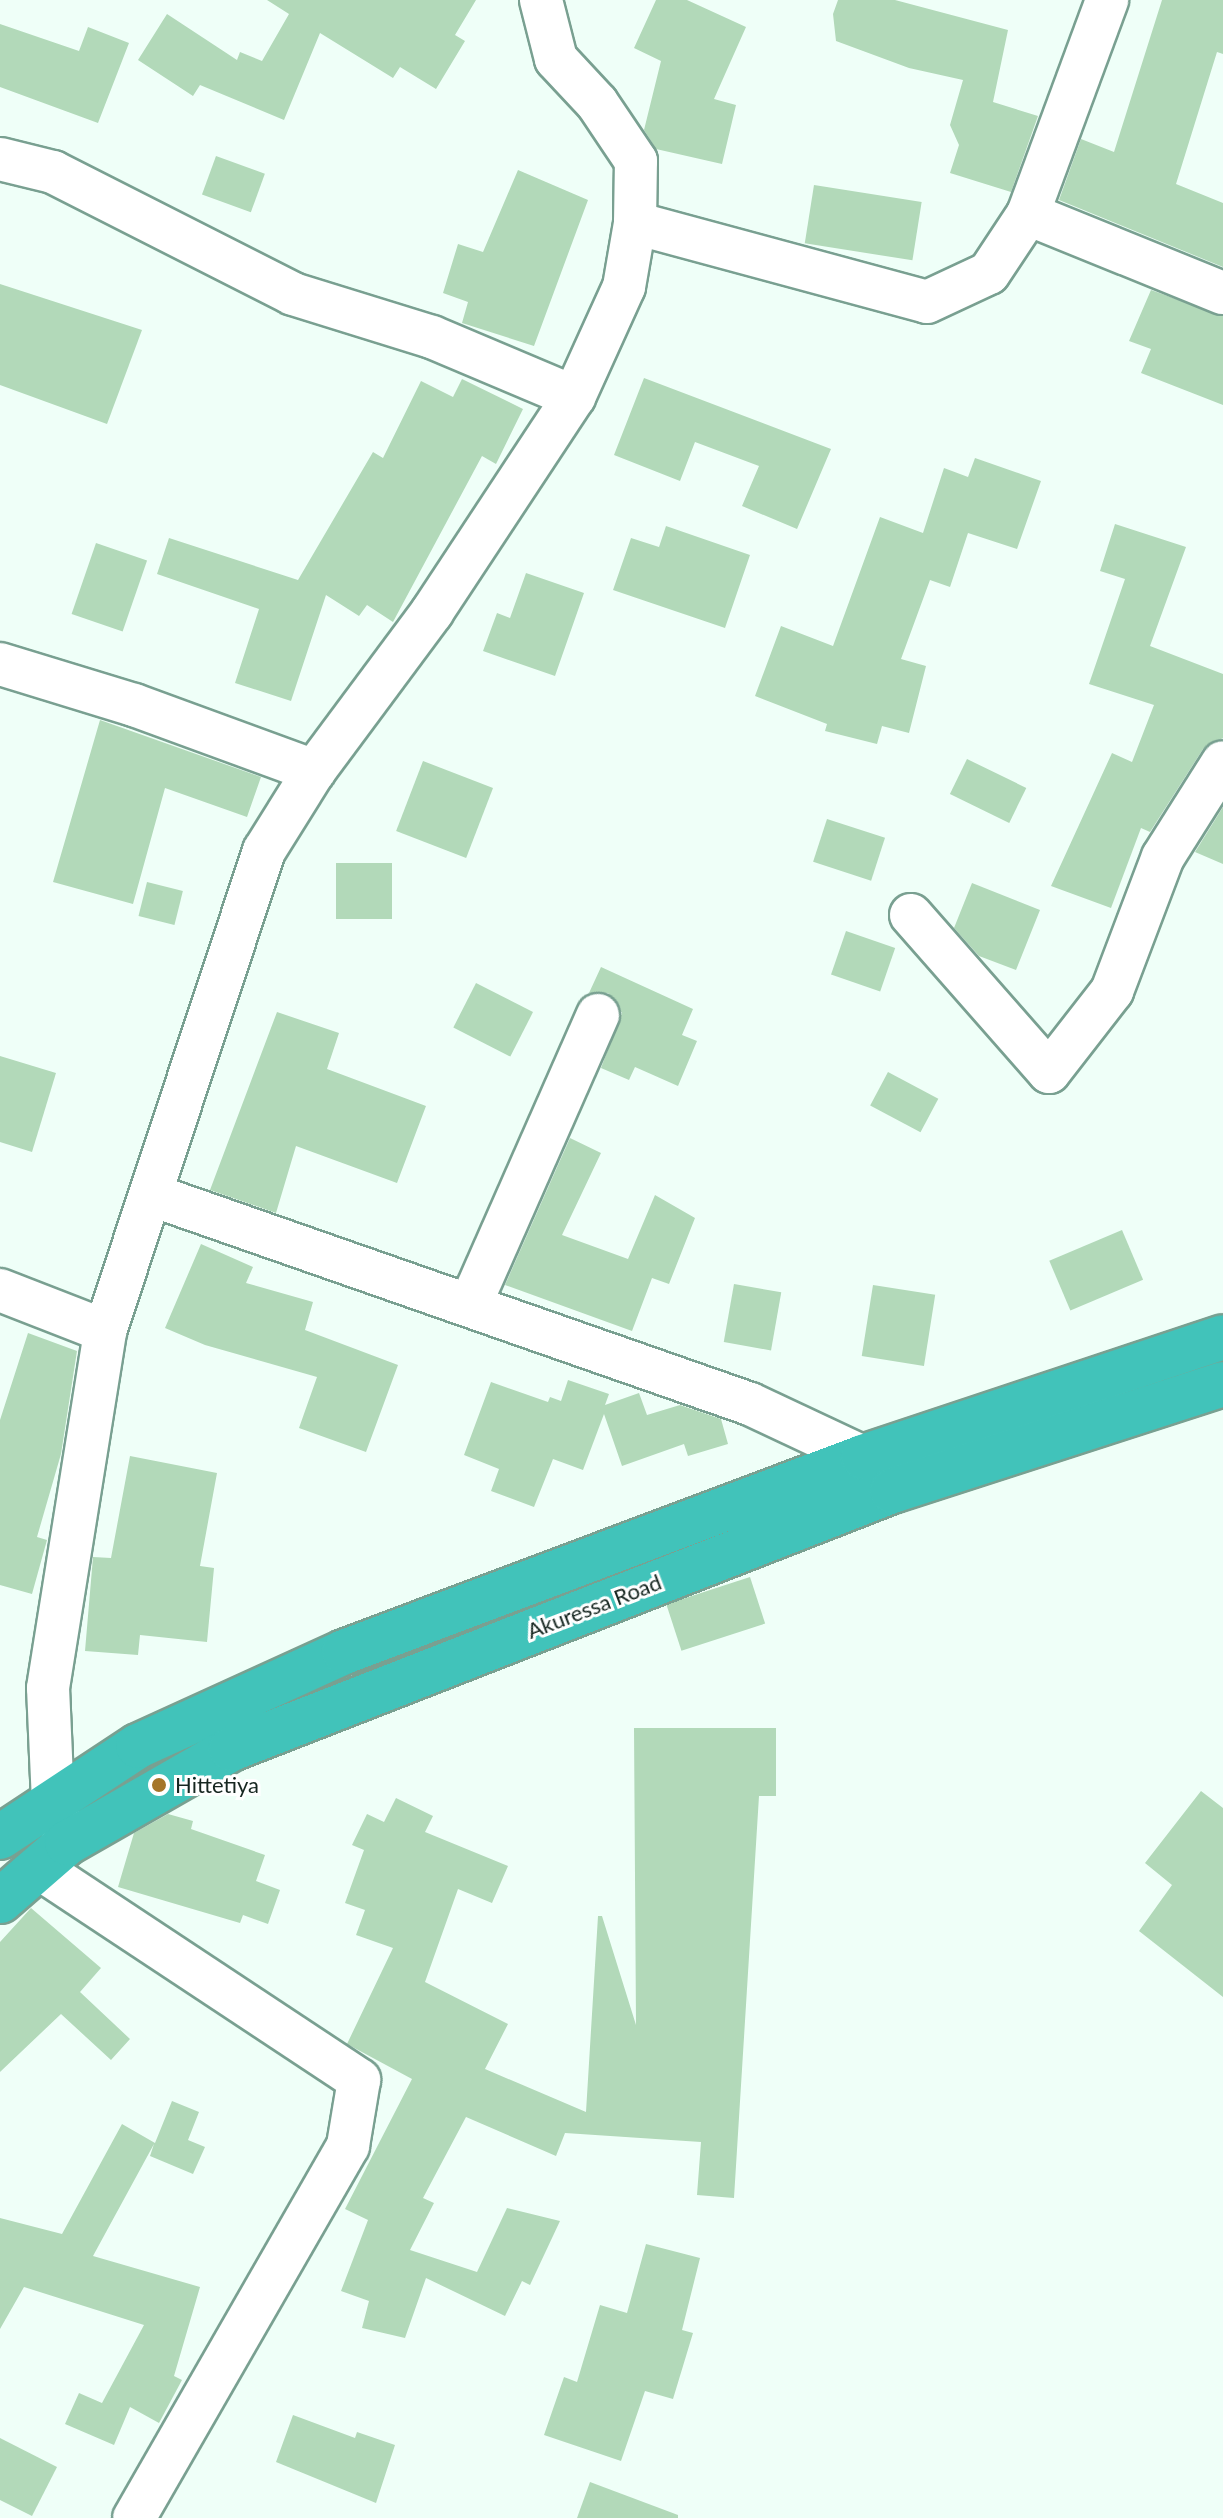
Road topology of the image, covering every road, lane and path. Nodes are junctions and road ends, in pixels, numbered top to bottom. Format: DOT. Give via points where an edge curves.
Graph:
graph roads {
  1 [pos="541,0"];
  2 [pos="1107,0"];
  3 [pos="0,159"];
  4 [pos="1028,214"];
  5 [pos="635,223"];
  6 [pos="1223,293"];
  7 [pos="574,397"];
  8 [pos="0,664"];
  9 [pos="1223,762"];
  10 [pos="314,771"];
  11 [pos="911,915"];
  12 [pos="598,1015"];
  13 [pos="152,1195"];
  14 [pos="0,1290"];
  15 [pos="470,1305"];
  16 [pos="105,1331"];
  17 [pos="1208,1341"];
  18 [pos="1214,1387"];
  19 [pos="863,1457"];
  20 [pos="53,1802"];
  21 [pos="0,1837"];
  22 [pos="53,1855"];
  23 [pos="0,1901"];
  24 [pos="134,2518"];
  1 -- 5 [label="street" via="556,59 597,103 636,161"];
  2 -- 4 [label="street"];
  3 -- 7 [label="street" via="53,172 293,294 432,337"];
  4 -- 5 [label="street" via="989,273 927,302"];
  4 -- 6 [label="street"];
  5 -- 7 [label="street" via="624,287"];
  7 -- 10 [label="street" via="432,612"];
  8 -- 10 [label="street" via="134,705"];
  9 -- 11 [label="street" via="1163,857 1112,991 1049,1072"];
  10 -- 13 [label="street" via="264,851"];
  12 -- 15 [label="street"];
  13 -- 15 [label="street"];
  13 -- 16 [label="street"];
  14 -- 16 [label="street"];
  15 -- 19 [label="street" via="750,1404"];
  16 -- 20 [label="street" via="48,1688"];
  17 -- 18 [label="highway"];
  17 -- 19 [label="highway, Akuressa Road"];
  18 -- 22 [label="highway, Akuressa Road" via="892,1491 343,1703 231,1749"];
  19 -- 20 [label="highway, Akuressa Road" via="344,1652 138,1746"];
  20 -- 21 [label="highway, Akuressa Road"];
  20 -- 22 [label="street"];
  22 -- 23 [label="highway, Akuressa Road"];
  22 -- 24 [label="street" via="359,2080 348,2146"];
}
